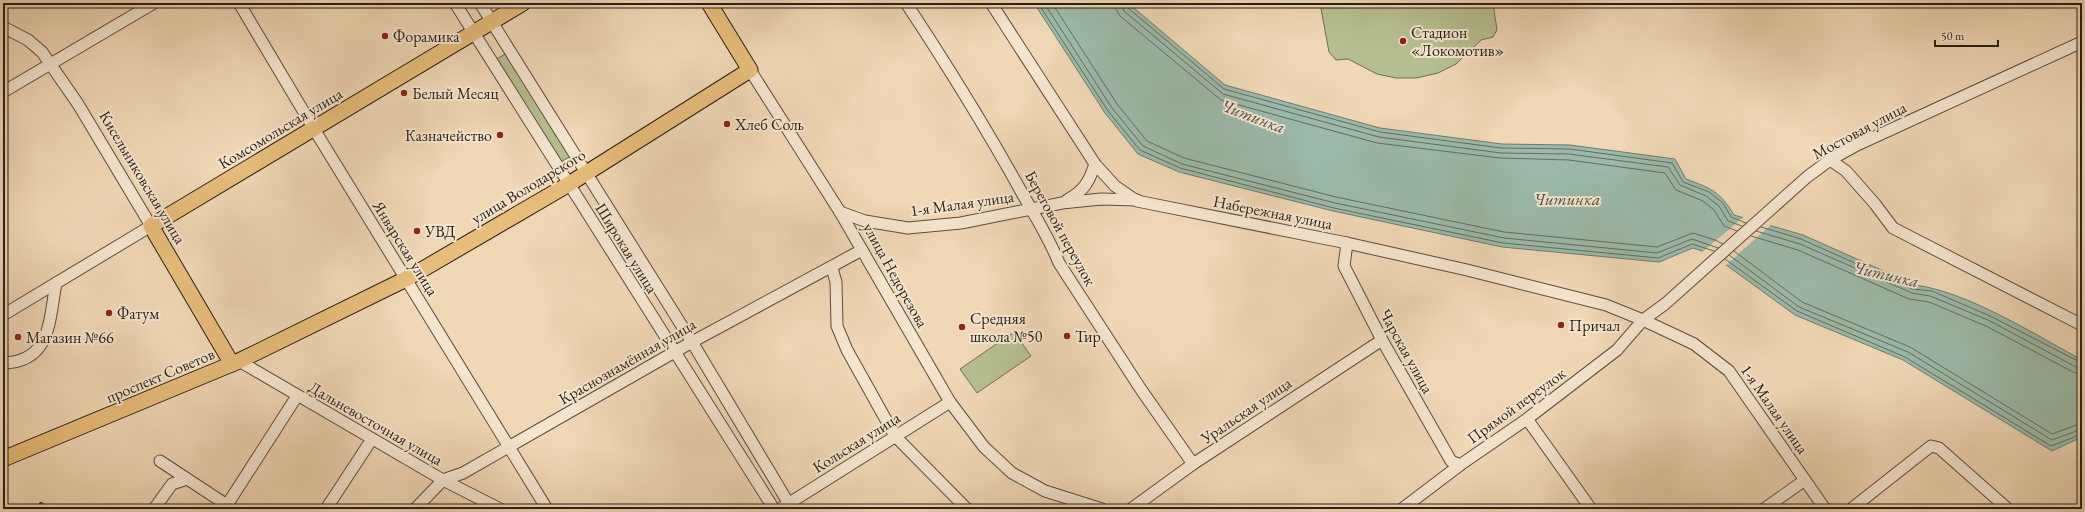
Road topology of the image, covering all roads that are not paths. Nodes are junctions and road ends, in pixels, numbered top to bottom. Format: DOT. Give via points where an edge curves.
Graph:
graph roads {
  1 [pos="154,3"];
  2 [pos="239,3"];
  3 [pos="454,3"];
  4 [pos="480,3"];
  5 [pos="523,3"];
  6 [pos="709,3"];
  7 [pos="906,3"];
  8 [pos="990,3"];
  9 [pos="491,22"];
  10 [pos="3,27"];
  11 [pos="472,32"];
  12 [pos="2082,42"];
  13 [pos="49,64"];
  14 [pos="750,70"];
  15 [pos="3,92"];
  16 [pos="314,129"];
  17 [pos="1830,160"];
  18 [pos="1095,164"];
  19 [pos="586,173"];
  20 [pos="569,184"];
  21 [pos="1137,200"];
  22 [pos="1062,203"];
  23 [pos="1031,209"];
  24 [pos="840,212"];
  25 [pos="151,226"];
  26 [pos="1347,243"];
  27 [pos="862,250"];
  28 [pos="832,268"];
  29 [pos="406,279"];
  30 [pos="56,283"];
  31 [pos="3,315"];
  32 [pos="1643,320"];
  33 [pos="2082,325"];
  34 [pos="1382,340"];
  35 [pos="692,342"];
  36 [pos="674,352"];
  37 [pos="236,362"];
  38 [pos="3,363"];
  39 [pos="297,396"];
  40 [pos="950,402"];
  41 [pos="101,419"];
  42 [pos="1528,419"];
  43 [pos="895,436"];
  44 [pos="372,439"];
  45 [pos="510,447"];
  46 [pos="3,459"];
  47 [pos="160,461"];
  48 [pos="1193,464"];
  49 [pos="1460,465"];
  50 [pos="3,469"];
  51 [pos="187,479"];
  52 [pos="443,480"];
  53 [pos="1805,480"];
  54 [pos="230,507"];
  55 [pos="787,507"];
  56 [pos="154,509"];
  57 [pos="326,509"];
  58 [pos="415,509"];
  59 [pos="500,509"];
  60 [pos="547,509"];
  61 [pos="774,509"];
  62 [pos="968,509"];
  63 [pos="1102,509"];
  64 [pos="1131,509"];
  65 [pos="1402,509"];
  66 [pos="1591,509"];
  67 [pos="1764,509"];
  68 [pos="1825,509"];
  69 [pos="1852,509"];
  70 [pos="2008,509"];
  1 -- 13 [label="street"];
  2 -- 16 [label="street, Январская улица"];
  3 -- 11 [label="street, Широкая улица"];
  4 -- 9 [label="street, Широкая улица"];
  5 -- 9 [label="main road, Комсомольская улица"];
  6 -- 14 [label="main road, улица Недорезова"];
  7 -- 23 [label="street, Береговой переулок" via="955,79"];
  8 -- 18 [label="street, Набережная улица"];
  9 -- 11 [label="main road, Комсомольская улица"];
  9 -- 19 [label="street, Широкая улица"];
  10 -- 13 [label="street, Кисельниковская улица" via="28,40 42,52"];
  11 -- 16 [label="main road, Комсомольская улица"];
  11 -- 20 [label="street, Широкая улица"];
  12 -- 17 [label="street, Мостовая улица" via="1905,122"];
  13 -- 15 [label="street"];
  13 -- 25 [label="street, Кисельниковская улица" via="78,104"];
  14 -- 19 [label="main road, улица Володарского"];
  14 -- 24 [label="street, улица Недорезова"];
  16 -- 25 [label="main road, Комсомольская улица"];
  16 -- 29 [label="street, Январская улица"];
  17 -- 32 [label="street, Мостовая улица" via="1807,176 1676,295"];
  17 -- 33 [label="street" via="1846,171 1893,228"];
  18 -- 21 [label="street, Набережная улица" via="1115,186"];
  18 -- 22 [label="street" via="1080,193"];
  19 -- 20 [label="main road, улица Володарского"];
  19 -- 35 [label="street, Широкая улица"];
  20 -- 29 [label="main road, улица Володарского"];
  20 -- 36 [label="street, Широкая улица"];
  21 -- 22 [label="street, 1-я Малая улица" via="1102,199"];
  21 -- 26 [label="street, Набережная улица"];
  22 -- 23 [label="street, 1-я Малая улица"];
  23 -- 24 [label="street, 1-я Малая улица" via="961,223 908,228 865,221"];
  23 -- 48 [label="street, Береговой переулок" via="1059,262 1140,388"];
  24 -- 27 [label="street, улица Недорезова"];
  25 -- 30 [label="street, Комсомольская улица"];
  25 -- 37 [label="main road, Кисельниковская улица"];
  26 -- 32 [label="street, Набережная улица" via="1538,287 1606,305"];
  26 -- 34 [label="street, Чарская улица" via="1344,266"];
  27 -- 28 [label="street, Краснознамённая улица"];
  27 -- 40 [label="street, улица Недорезова"];
  28 -- 35 [label="street, Краснознамённая улица"];
  28 -- 43 [label="street" via="836,282 837,326 847,350"];
  29 -- 37 [label="main road, улица Володарского"];
  29 -- 45 [label="street, Январская улица"];
  30 -- 31 [label="street, Комсомольская улица"];
  30 -- 38 [label="street" via="46,337 38,351 25,360"];
  32 -- 42 [label="street, Прямой переулок" via="1617,350"];
  32 -- 53 [label="street, 1-я Малая улица" via="1694,344 1729,371"];
  34 -- 48 [label="street, Уральская улица"];
  34 -- 49 [label="street, Чарская улица" via="1451,461"];
  35 -- 36 [label="street, Краснознамённая улица"];
  35 -- 55 [label="street, Широкая улица"];
  36 -- 45 [label="street, Краснознамённая улица"];
  36 -- 61 [label="street, Широкая улица"];
  37 -- 39 [label="street, Дальневосточная улица"];
  37 -- 41 [label="main road, проспект Советов"];
  39 -- 44 [label="street, Дальневосточная улица"];
  39 -- 54 [label="street"];
  40 -- 43 [label="street, Кольская улица"];
  40 -- 63 [label="street, улица Недорезова" via="984,447 1012,473 1045,491"];
  41 -- 46 [label="main road, проспект Советов"];
  41 -- 50 [label="main road, проспект Советов"];
  42 -- 49 [label="street, Прямой переулок"];
  42 -- 66 [label="street"];
  43 -- 55 [label="street, Кольская улица"];
  43 -- 62 [label="street"];
  44 -- 52 [label="street, Дальневосточная улица"];
  44 -- 57 [label="street"];
  45 -- 52 [label="street, Краснознамённая улица" via="463,473"];
  45 -- 60 [label="street, Январская улица"];
  47 -- 51 [label="street"];
  48 -- 64 [label="street, Уральская улица"];
  49 -- 65 [label="street, Прямой переулок"];
  51 -- 54 [label="street"];
  51 -- 56 [label="street" via="172,484"];
  52 -- 58 [label="street, Краснознамённая улица"];
  52 -- 59 [label="street, Дальневосточная улица"];
  53 -- 67 [label="street"];
  53 -- 68 [label="street, 1-я Малая улица"];
  69 -- 70 [label="street" via="1932,446 1939,448"];
}
